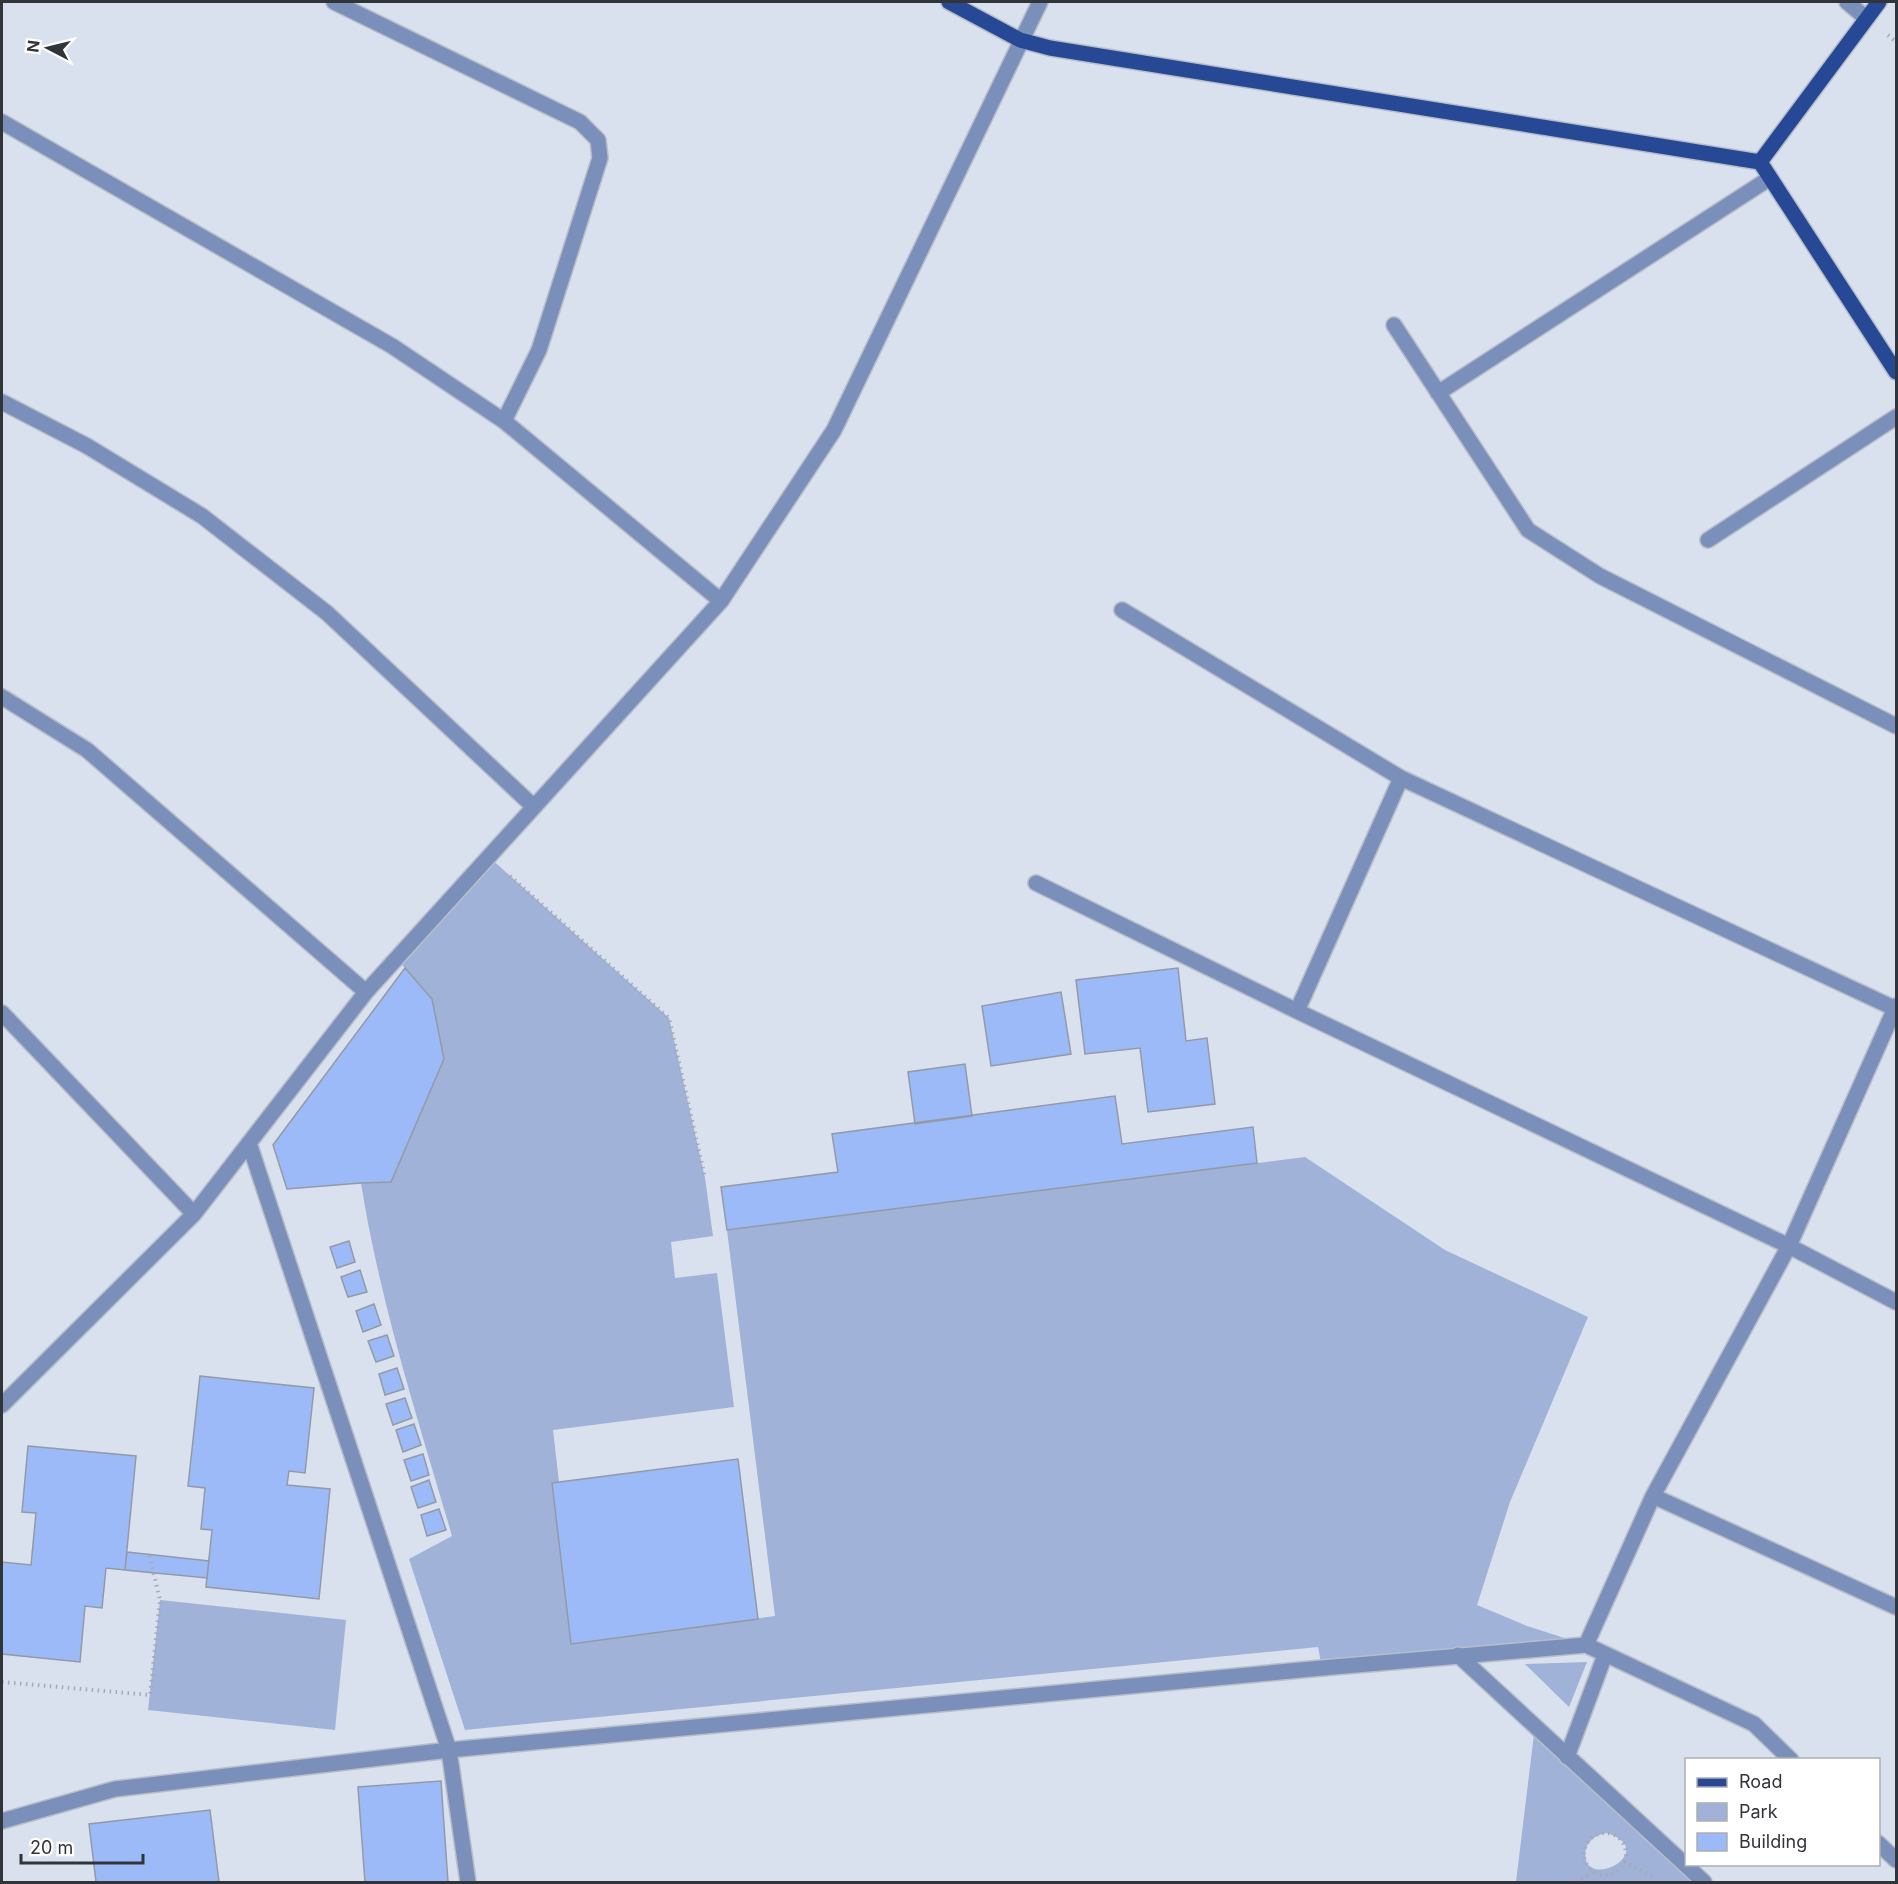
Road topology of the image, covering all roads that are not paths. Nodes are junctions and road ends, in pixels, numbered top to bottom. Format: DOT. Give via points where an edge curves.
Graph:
graph roads {
  1 [pos="334,2"];
  2 [pos="949,2"];
  3 [pos="1040,2"];
  4 [pos="1847,2"];
  5 [pos="1879,2"];
  6 [pos="1866,18"];
  7 [pos="1020,40"];
  8 [pos="2,122"];
  9 [pos="1760,162"];
  10 [pos="1770,178"];
  11 [pos="1394,325"];
  12 [pos="1896,372"];
  13 [pos="1438,393"];
  14 [pos="2,402"];
  15 [pos="1896,417"];
  16 [pos="504,421"];
  17 [pos="1708,540"];
  18 [pos="721,601"];
  19 [pos="1122,610"];
  20 [pos="2,697"];
  21 [pos="1896,726"];
  22 [pos="1401,778"];
  23 [pos="534,807"];
  24 [pos="1036,883"];
  25 [pos="366,992"];
  26 [pos="1896,1008"];
  27 [pos="1297,1011"];
  28 [pos="2,1013"];
  29 [pos="249,1143"];
  30 [pos="194,1214"];
  31 [pos="1789,1246"];
  32 [pos="1896,1302"];
  33 [pos="2,1405"];
  34 [pos="1653,1496"];
  35 [pos="1896,1607"];
  36 [pos="1586,1645"];
  37 [pos="1605,1654"];
  38 [pos="1458,1655"];
  39 [pos="449,1750"];
  40 [pos="1567,1757"];
  41 [pos="1789,1758"];
  42 [pos="2,1821"];
  43 [pos="1880,1845"];
  44 [pos="1896,1860"];
  45 [pos="1685,1865"];
  46 [pos="1686,1866"];
  47 [pos="468,1882"];
  48 [pos="1704,1882"];
  1 -- 16 [label="street" via="580,122 598,140 600,158 539,350"];
  2 -- 7 [label="main road"];
  3 -- 7 [label="street"];
  4 -- 6 [label="street"];
  5 -- 6 [label="main road"];
  6 -- 9 [label="main road"];
  7 -- 9 [label="main road" via="1050,48"];
  7 -- 18 [label="street" via="834,430"];
  8 -- 16 [label="street" via="392,346"];
  9 -- 10 [label="main road"];
  10 -- 12 [label="main road"];
  10 -- 13 [label="street"];
  11 -- 13 [label="street"];
  13 -- 21 [label="street" via="1528,530 1600,576"];
  14 -- 23 [label="street" via="87,446 202,516 327,613"];
  15 -- 17 [label="street"];
  16 -- 18 [label="street"];
  18 -- 23 [label="street"];
  19 -- 22 [label="street"];
  20 -- 25 [label="street" via="87,750"];
  22 -- 26 [label="street"];
  22 -- 27 [label="street"];
  23 -- 25 [label="street"];
  24 -- 27 [label="street"];
  25 -- 29 [label="street"];
  26 -- 31 [label="street"];
  27 -- 31 [label="street"];
  28 -- 30 [label="street"];
  29 -- 30 [label="street"];
  29 -- 39 [label="street"];
  30 -- 33 [label="street"];
  31 -- 32 [label="street"];
  31 -- 34 [label="street"];
  34 -- 35 [label="street"];
  34 -- 36 [label="street"];
  36 -- 37 [label="street"];
  36 -- 38 [label="street"];
  37 -- 40 [label="street"];
  37 -- 41 [label="street" via="1754,1724"];
  38 -- 39 [label="street"];
  38 -- 40 [label="street"];
  39 -- 42 [label="street" via="115,1789"];
  39 -- 47 [label="street"];
  40 -- 45 [label="street"];
  43 -- 44 [label="street"];
  46 -- 48 [label="street"];
}
